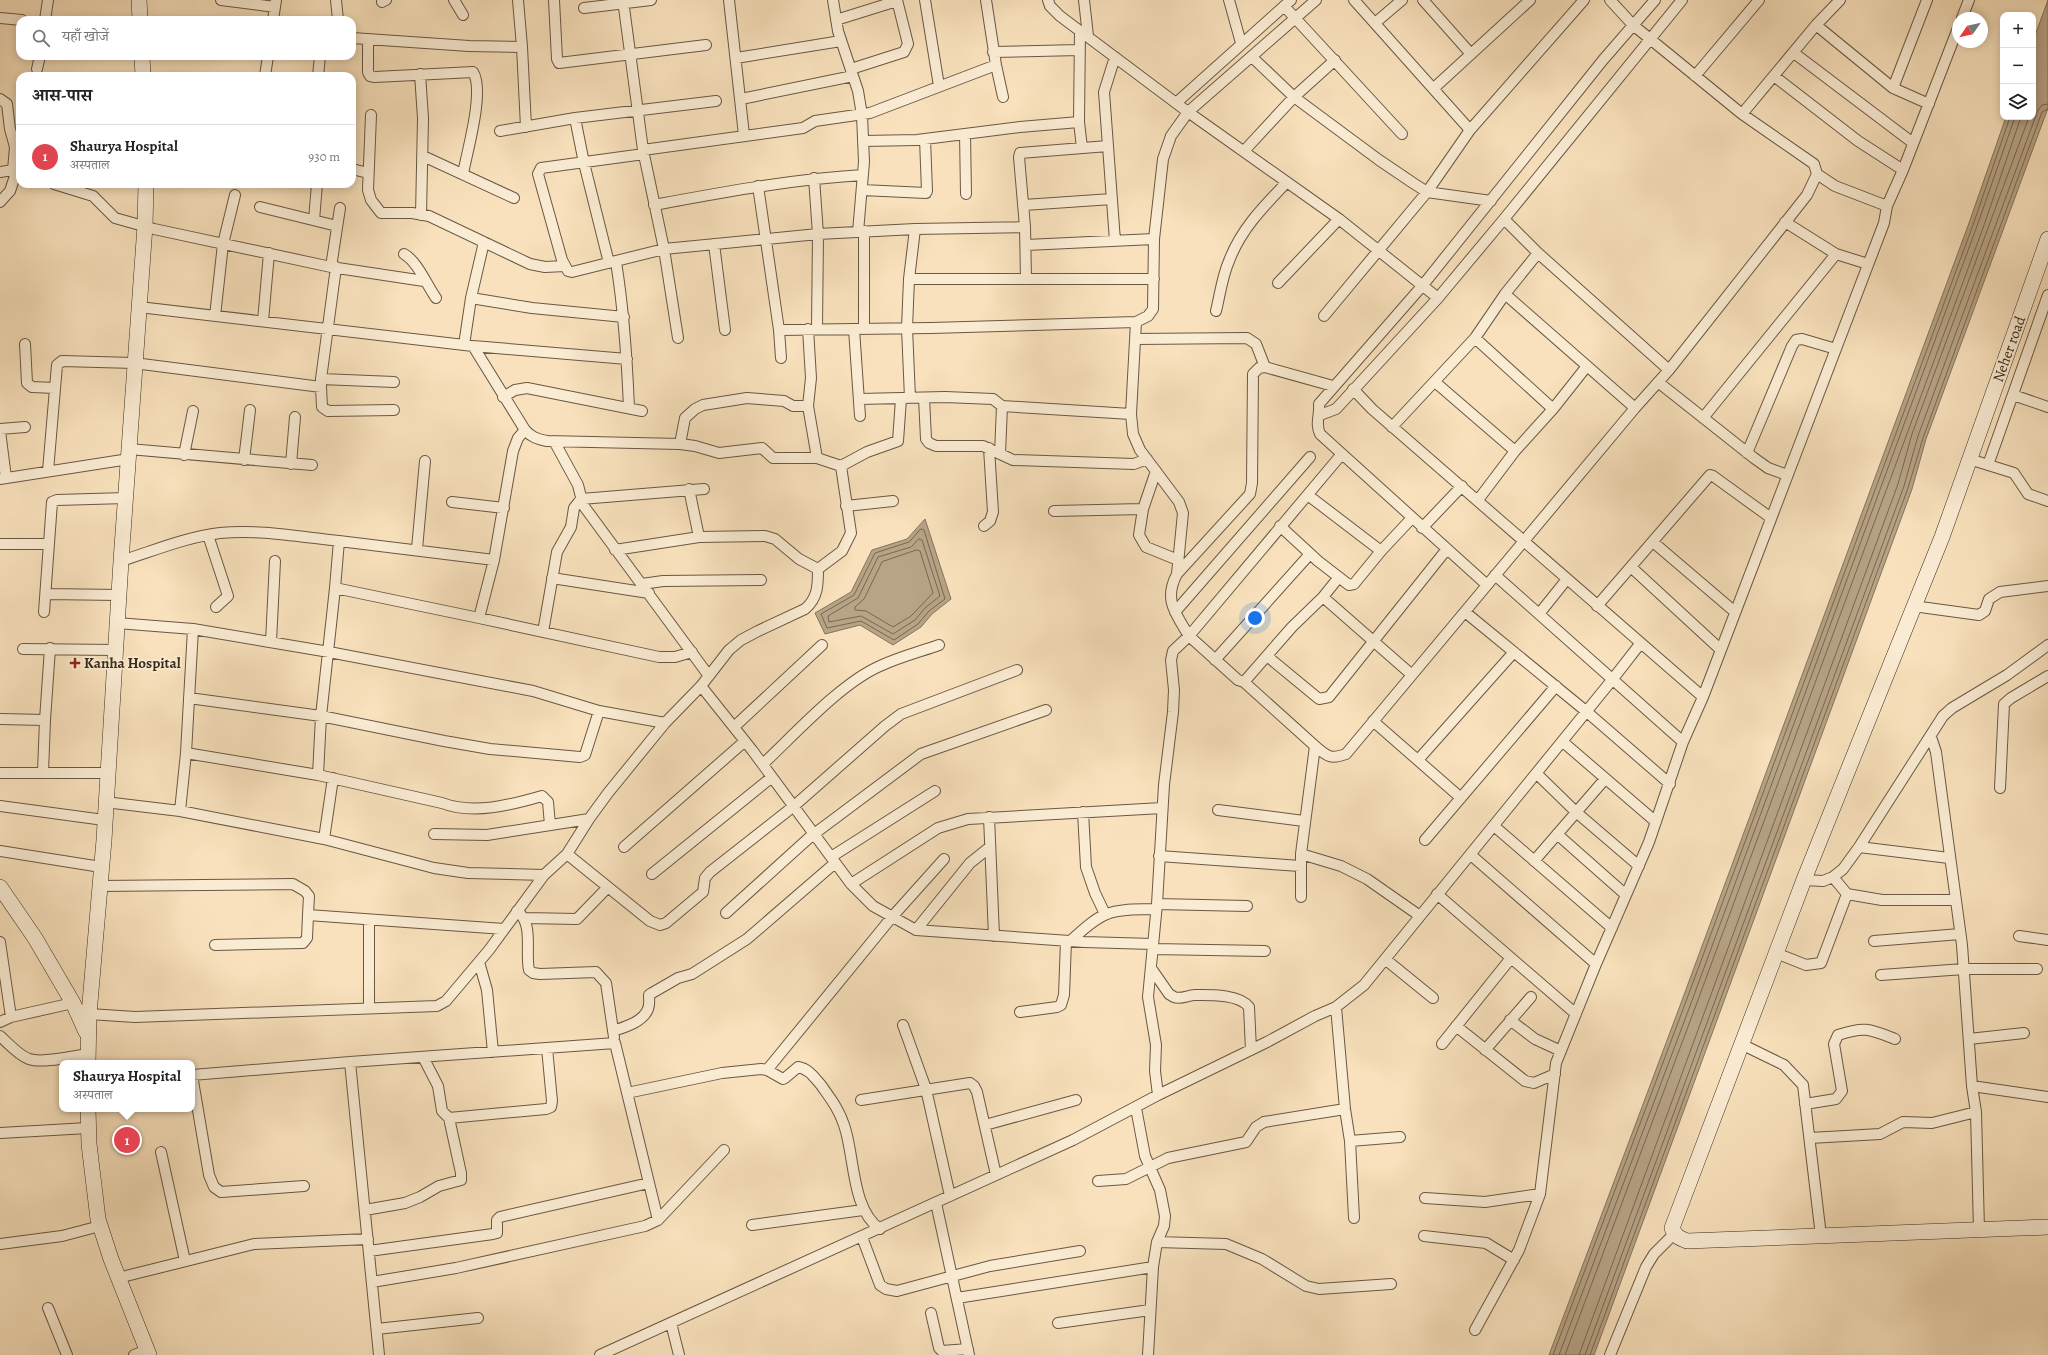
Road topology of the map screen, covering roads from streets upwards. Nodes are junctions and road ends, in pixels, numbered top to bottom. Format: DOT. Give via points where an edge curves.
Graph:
graph roads {
  1 [pos="48,0"];
  2 [pos="139,0"];
  3 [pos="221,0"];
  4 [pos="336,0"];
  5 [pos="454,0"];
  6 [pos="518,0"];
  7 [pos="554,0"];
  8 [pos="650,0"];
  9 [pos="728,0"];
  10 [pos="833,0"];
  11 [pos="897,0"];
  12 [pos="925,0"];
  13 [pos="986,0"];
  14 [pos="1048,0"];
  15 [pos="1084,0"];
  16 [pos="1230,0"];
  17 [pos="1316,0"];
  18 [pos="1354,0"];
  19 [pos="1402,0"];
  20 [pos="1423,0"];
  21 [pos="1530,0"];
  22 [pos="1584,0"];
  23 [pos="1610,0"];
  24 [pos="1655,0"];
  25 [pos="1682,0"];
  26 [pos="1759,0"];
  27 [pos="1840,0"];
  28 [pos="1927,0"];
  29 [pos="1969,0"];
  30 [pos="623,2"];
  31 [pos="1288,3"];
  32 [pos="276,4"];
  33 [pos="584,8"];
  34 [pos="1964,12"];
  35 [pos="463,15"];
  36 [pos="46,16"];
  37 [pos="140,16"];
  38 [pos="274,16"];
  39 [pos="338,16"];
  40 [pos="0,18"];
  41 [pos="1296,18"];
  42 [pos="16,19"];
  43 [pos="836,20"];
  44 [pos="1375,23"];
  45 [pos="1816,25"];
  46 [pos="1633,26"];
  47 [pos="1084,33"];
  48 [pos="356,38"];
  49 [pos="368,39"];
  50 [pos="1649,39"];
  51 [pos="841,41"];
  52 [pos="1241,43"];
  53 [pos="1952,44"];
  54 [pos="706,45"];
  55 [pos="522,47"];
  56 [pos="1079,50"];
  57 [pos="993,52"];
  58 [pos="1794,53"];
  59 [pos="630,54"];
  60 [pos="1471,54"];
  61 [pos="1115,57"];
  62 [pos="1252,57"];
  63 [pos="736,58"];
  64 [pos="39,60"];
  65 [pos="142,60"];
  66 [pos="267,60"];
  67 [pos="320,60"];
  68 [pos="1335,60"];
  69 [pos="996,65"];
  70 [pos="37,69"];
  71 [pos="143,72"];
  72 [pos="266,72"];
  73 [pos="318,72"];
  74 [pos="852,72"];
  75 [pos="420,74"];
  76 [pos="1695,76"];
  77 [pos="1774,76"];
  78 [pos="939,86"];
  79 [pos="1434,88"];
  80 [pos="1893,88"];
  81 [pos="1003,97"];
  82 [pos="1294,97"];
  83 [pos="0,99"];
  84 [pos="741,99"];
  85 [pos="716,101"];
  86 [pos="1176,103"];
  87 [pos="1929,104"];
  88 [pos="639,111"];
  89 [pos="1188,112"];
  90 [pos="1742,114"];
  91 [pos="371,115"];
  92 [pos="862,115"];
  93 [pos="575,118"];
  94 [pos="1079,122"];
  95 [pos="526,127"];
  96 [pos="1470,130"];
  97 [pos="500,131"];
  98 [pos="965,134"];
  99 [pos="1402,134"];
  100 [pos="744,135"];
  101 [pos="924,139"];
  102 [pos="864,141"];
  103 [pos="1913,143"];
  104 [pos="1108,146"];
  105 [pos="1082,148"];
  106 [pos="1244,151"];
  107 [pos="643,152"];
  108 [pos="423,156"];
  109 [pos="584,163"];
  110 [pos="356,170"];
  111 [pos="1903,170"];
  112 [pos="0,172"];
  113 [pos="16,173"];
  114 [pos="368,173"];
  115 [pos="463,174"];
  116 [pos="1817,174"];
  117 [pos="863,175"];
  118 [pos="814,178"];
  119 [pos="1287,182"];
  120 [pos="758,186"];
  121 [pos="69,188"];
  122 [pos="146,188"];
  123 [pos="317,188"];
  124 [pos="862,190"];
  125 [pos="1427,192"];
  126 [pos="966,194"];
  127 [pos="235,195"];
  128 [pos="514,198"];
  129 [pos="1112,199"];
  130 [pos="1491,200"];
  131 [pos="0,202"];
  132 [pos="654,205"];
  133 [pos="1024,205"];
  134 [pos="1887,206"];
  135 [pos="260,207"];
  136 [pos="340,208"];
  137 [pos="421,214"];
  138 [pos="1338,219"];
  139 [pos="1504,219"];
  140 [pos="314,220"];
  141 [pos="1785,222"];
  142 [pos="145,226"];
  143 [pos="337,226"];
  144 [pos="1025,227"];
  145 [pos="914,228"];
  146 [pos="861,231"];
  147 [pos="818,234"];
  148 [pos="766,238"];
  149 [pos="2048,239"];
  150 [pos="1154,240"];
  151 [pos="1115,241"];
  152 [pos="484,242"];
  153 [pos="223,244"];
  154 [pos="714,244"];
  155 [pos="1026,245"];
  156 [pos="664,249"];
  157 [pos="1378,250"];
  158 [pos="269,253"];
  159 [pos="1538,253"];
  160 [pos="404,254"];
  161 [pos="1836,254"];
  162 [pos="613,263"];
  163 [pos="1868,264"];
  164 [pos="565,266"];
  165 [pos="333,267"];
  166 [pos="909,279"];
  167 [pos="1026,279"];
  168 [pos="1154,279"];
  169 [pos="424,281"];
  170 [pos="1278,283"];
  171 [pos="1423,285"];
  172 [pos="1505,294"];
  173 [pos="2048,296"];
  174 [pos="436,298"];
  175 [pos="471,298"];
  176 [pos="1438,298"];
  177 [pos="139,307"];
  178 [pos="1216,311"];
  179 [pos="215,316"];
  180 [pos="1324,316"];
  181 [pos="624,317"];
  182 [pos="263,321"];
  183 [pos="1136,322"];
  184 [pos="907,328"];
  185 [pos="328,329"];
  186 [pos="812,329"];
  187 [pos="859,329"];
  188 [pos="725,330"];
  189 [pos="778,330"];
  190 [pos="678,338"];
  191 [pos="1475,338"];
  192 [pos="1135,339"];
  193 [pos="25,344"];
  194 [pos="469,345"];
  195 [pos="1836,349"];
  196 [pos="781,358"];
  197 [pos="628,359"];
  198 [pos="134,363"];
  199 [pos="1587,366"];
  200 [pos="1265,367"];
  201 [pos="1669,370"];
  202 [pos="394,382"];
  203 [pos="1435,382"];
  204 [pos="1658,382"];
  205 [pos="321,383"];
  206 [pos="1334,386"];
  207 [pos="55,388"];
  208 [pos="1353,389"];
  209 [pos="2013,395"];
  210 [pos="503,397"];
  211 [pos="924,398"];
  212 [pos="859,399"];
  213 [pos="906,399"];
  214 [pos="808,406"];
  215 [pos="1002,406"];
  216 [pos="2048,407"];
  217 [pos="629,408"];
  218 [pos="1635,408"];
  219 [pos="1553,409"];
  220 [pos="250,410"];
  221 [pos="394,410"];
  222 [pos="193,411"];
  223 [pos="642,411"];
  224 [pos="1131,414"];
  225 [pos="1320,415"];
  226 [pos="860,416"];
  227 [pos="295,417"];
  228 [pos="1703,418"];
  229 [pos="25,427"];
  230 [pos="1392,427"];
  231 [pos="0,430"];
  232 [pos="525,430"];
  233 [pos="554,441"];
  234 [pos="680,444"];
  235 [pos="989,448"];
  236 [pos="1515,451"];
  237 [pos="1748,453"];
  238 [pos="129,454"];
  239 [pos="1000,454"];
  240 [pos="184,455"];
  241 [pos="1341,455"];
  242 [pos="1310,457"];
  243 [pos="817,458"];
  244 [pos="1147,459"];
  245 [pos="1969,459"];
  246 [pos="244,460"];
  247 [pos="424,461"];
  248 [pos="291,464"];
  249 [pos="312,465"];
  250 [pos="1988,465"];
  251 [pos="841,466"];
  252 [pos="48,471"];
  253 [pos="1156,471"];
  254 [pos="1787,475"];
  255 [pos="3,479"];
  256 [pos="1462,486"];
  257 [pos="689,489"];
  258 [pos="704,489"];
  259 [pos="1308,496"];
  260 [pos="126,498"];
  261 [pos="581,499"];
  262 [pos="1478,500"];
  263 [pos="893,501"];
  264 [pos="2048,501"];
  265 [pos="452,502"];
  266 [pos="846,506"];
  267 [pos="504,508"];
  268 [pos="1143,509"];
  269 [pos="1054,511"];
  270 [pos="1411,518"];
  271 [pos="1771,518"];
  272 [pos="984,526"];
  273 [pos="1280,526"];
  274 [pos="1422,528"];
  275 [pos="208,535"];
  276 [pos="699,537"];
  277 [pos="339,541"];
  278 [pos="1653,542"];
  279 [pos="1524,543"];
  280 [pos="0,544"];
  281 [pos="48,544"];
  282 [pos="417,549"];
  283 [pos="1447,549"];
  284 [pos="615,550"];
  285 [pos="1380,551"];
  286 [pos="1310,554"];
  287 [pos="494,560"];
  288 [pos="1178,560"];
  289 [pos="275,561"];
  290 [pos="121,562"];
  291 [pos="1631,567"];
  292 [pos="818,568"];
  293 [pos="1177,574"];
  294 [pos="1495,575"];
  295 [pos="1339,577"];
  296 [pos="552,578"];
  297 [pos="1567,579"];
  298 [pos="761,580"];
  299 [pos="642,584"];
  300 [pos="1488,585"];
  301 [pos="2048,586"];
  302 [pos="335,588"];
  303 [pos="649,593"];
  304 [pos="46,594"];
  305 [pos="119,595"];
  306 [pos="1323,597"];
  307 [pos="1597,606"];
  308 [pos="1913,606"];
  309 [pos="216,607"];
  310 [pos="44,612"];
  311 [pos="1175,612"];
  312 [pos="1465,612"];
  313 [pos="1735,612"];
  314 [pos="1538,614"];
  315 [pos="479,618"];
  316 [pos="117,623"];
  317 [pos="193,630"];
  318 [pos="543,632"];
  319 [pos="1189,636"];
  320 [pos="271,642"];
  321 [pos="1374,642"];
  322 [pos="1640,644"];
  323 [pos="822,645"];
  324 [pos="939,645"];
  325 [pos="2048,645"];
  326 [pos="50,648"];
  327 [pos="23,649"];
  328 [pos="116,650"];
  329 [pos="1721,650"];
  330 [pos="329,652"];
  331 [pos="692,652"];
  332 [pos="1514,652"];
  333 [pos="1267,656"];
  334 [pos="1215,660"];
  335 [pos="1017,670"];
  336 [pos="1412,675"];
  337 [pos="709,676"];
  338 [pos="2048,676"];
  339 [pos="1612,680"];
  340 [pos="1244,682"];
  341 [pos="701,686"];
  342 [pos="1556,686"];
  343 [pos="1703,697"];
  344 [pos="189,698"];
  345 [pos="1046,710"];
  346 [pos="599,711"];
  347 [pos="1587,712"];
  348 [pos="321,716"];
  349 [pos="0,719"];
  350 [pos="44,720"];
  351 [pos="1373,720"];
  352 [pos="665,723"];
  353 [pos="734,727"];
  354 [pos="1931,737"];
  355 [pos="745,741"];
  356 [pos="1563,742"];
  357 [pos="1683,742"];
  358 [pos="1315,746"];
  359 [pos="186,752"];
  360 [pos="1418,760"];
  361 [pos="763,764"];
  362 [pos="43,772"];
  363 [pos="0,773"];
  364 [pos="106,773"];
  365 [pos="1537,774"];
  366 [pos="318,775"];
  367 [pos="772,777"];
  368 [pos="333,778"];
  369 [pos="1605,778"];
  370 [pos="1670,784"];
  371 [pos="2000,788"];
  372 [pos="935,791"];
  373 [pos="1461,798"];
  374 [pos="106,802"];
  375 [pos="0,806"];
  376 [pos="794,806"];
  377 [pos="1162,808"];
  378 [pos="1218,810"];
  379 [pos="180,811"];
  380 [pos="1083,812"];
  381 [pos="1576,812"];
  382 [pos="989,817"];
  383 [pos="589,819"];
  384 [pos="104,820"];
  385 [pos="1304,821"];
  386 [pos="1656,822"];
  387 [pos="550,825"];
  388 [pos="1494,826"];
  389 [pos="434,834"];
  390 [pos="814,834"];
  391 [pos="1557,834"];
  392 [pos="324,839"];
  393 [pos="1425,840"];
  394 [pos="624,847"];
  395 [pos="990,847"];
  396 [pos="1859,847"];
  397 [pos="0,851"];
  398 [pos="567,854"];
  399 [pos="1301,854"];
  400 [pos="1159,856"];
  401 [pos="1471,856"];
  402 [pos="1949,858"];
  403 [pos="944,859"];
  404 [pos="833,860"];
  405 [pos="1534,861"];
  406 [pos="1300,866"];
  407 [pos="1639,866"];
  408 [pos="101,867"];
  409 [pos="652,874"];
  410 [pos="544,875"];
  411 [pos="1833,877"];
  412 [pos="1804,880"];
  413 [pos="851,884"];
  414 [pos="98,886"];
  415 [pos="0,887"];
  416 [pos="608,887"];
  417 [pos="1437,894"];
  418 [pos="1847,894"];
  419 [pos="1626,895"];
  420 [pos="1301,897"];
  421 [pos="1955,900"];
  422 [pos="1156,906"];
  423 [pos="1247,906"];
  424 [pos="726,913"];
  425 [pos="521,914"];
  426 [pos="1105,914"];
  427 [pos="308,915"];
  428 [pos="1420,916"];
  429 [pos="892,917"];
  430 [pos="369,920"];
  431 [pos="1612,928"];
  432 [pos="504,929"];
  433 [pos="916,930"];
  434 [pos="1960,934"];
  435 [pos="994,936"];
  436 [pos="2019,936"];
  437 [pos="2048,940"];
  438 [pos="1068,941"];
  439 [pos="1874,941"];
  440 [pos="0,942"];
  441 [pos="215,944"];
  442 [pos="1153,947"];
  443 [pos="1265,951"];
  444 [pos="1776,953"];
  445 [pos="1511,958"];
  446 [pos="1385,959"];
  447 [pos="479,962"];
  448 [pos="1596,964"];
  449 [pos="1151,968"];
  450 [pos="1964,969"];
  451 [pos="2037,969"];
  452 [pos="1881,975"];
  453 [pos="1531,997"];
  454 [pos="1433,998"];
  455 [pos="73,1003"];
  456 [pos="1336,1007"];
  457 [pos="369,1008"];
  458 [pos="1020,1012"];
  459 [pos="89,1014"];
  460 [pos="1576,1014"];
  461 [pos="11,1017"];
  462 [pos="1510,1020"];
  463 [pos="0,1022"];
  464 [pos="903,1025"];
  465 [pos="1456,1026"];
  466 [pos="613,1031"];
  467 [pos="2024,1033"];
  468 [pos="88,1035"];
  469 [pos="0,1036"];
  470 [pos="1896,1039"];
  471 [pos="1968,1039"];
  472 [pos="615,1043"];
  473 [pos="1442,1044"];
  474 [pos="1741,1044"];
  475 [pos="547,1048"];
  476 [pos="1251,1050"];
  477 [pos="1485,1050"];
  478 [pos="1561,1051"];
  479 [pos="493,1052"];
  480 [pos="423,1057"];
  481 [pos="88,1059"];
  482 [pos="350,1062"];
  483 [pos="767,1070"];
  484 [pos="1555,1074"];
  485 [pos="195,1075"];
  486 [pos="1972,1086"];
  487 [pos="926,1089"];
  488 [pos="195,1093"];
  489 [pos="627,1094"];
  490 [pos="1158,1095"];
  491 [pos="2048,1097"];
  492 [pos="861,1100"];
  493 [pos="1076,1100"];
  494 [pos="1805,1104"];
  495 [pos="1136,1108"];
  496 [pos="1345,1109"];
  497 [pos="88,1112"];
  498 [pos="1976,1112"];
  499 [pos="449,1118"];
  500 [pos="985,1125"];
  501 [pos="88,1128"];
  502 [pos="0,1133"];
  503 [pos="1400,1137"];
  504 [pos="1810,1138"];
  505 [pos="1350,1141"];
  506 [pos="724,1150"];
  507 [pos="161,1152"];
  508 [pos="1149,1168"];
  509 [pos="996,1175"];
  510 [pos="1098,1181"];
  511 [pos="649,1183"];
  512 [pos="304,1186"];
  513 [pos="1540,1194"];
  514 [pos="950,1196"];
  515 [pos="1425,1198"];
  516 [pos="936,1203"];
  517 [pos="365,1210"];
  518 [pos="863,1210"];
  519 [pos="1354,1218"];
  520 [pos="658,1220"];
  521 [pos="752,1225"];
  522 [pos="100,1226"];
  523 [pos="2048,1228"];
  524 [pos="880,1229"];
  525 [pos="1979,1230"];
  526 [pos="1674,1234"];
  527 [pos="1424,1236"];
  528 [pos="1821,1236"];
  529 [pos="862,1237"];
  530 [pos="368,1239"];
  531 [pos="1157,1242"];
  532 [pos="0,1244"];
  533 [pos="369,1251"];
  534 [pos="1080,1251"];
  535 [pos="1514,1260"];
  536 [pos="185,1261"];
  537 [pos="1153,1267"];
  538 [pos="952,1275"];
  539 [pos="118,1278"];
  540 [pos="372,1282"];
  541 [pos="1391,1284"];
  542 [pos="957,1298"];
  543 [pos="48,1308"];
  544 [pos="1150,1310"];
  545 [pos="931,1313"];
  546 [pos="478,1318"];
  547 [pos="1058,1322"];
  548 [pos="671,1323"];
  549 [pos="377,1328"];
  550 [pos="1475,1330"];
  551 [pos="969,1352"];
  552 [pos="144,1353"];
  553 [pos="67,1355"];
  554 [pos="379,1355"];
  555 [pos="600,1355"];
  556 [pos="679,1355"];
  557 [pos="1148,1355"];
  558 [pos="1610,1355"];
  1 -- 36 [label="street"];
  2 -- 37 [label="street"];
  3 -- 32 [label="street"];
  4 -- 39 [label="street"];
  5 -- 35 [label="street"];
  6 -- 55 [label="street"];
  7 -- 59 [label="street" via="559,63"];
  8 -- 30 [label="street"];
  9 -- 63 [label="street"];
  10 -- 43 [label="street"];
  11 -- 43 [label="street"];
  11 -- 74 [label="street" via="907,49"];
  12 -- 78 [label="street"];
  13 -- 57 [label="street"];
  14 -- 47 [label="street" via="1060,16"];
  15 -- 47 [label="street"];
  16 -- 52 [label="street"];
  17 -- 41 [label="street"];
  18 -- 44 [label="street"];
  19 -- 44 [label="street"];
  20 -- 60 [label="street"];
  21 -- 60 [label="street"];
  22 -- 96 [label="street"];
  23 -- 46 [label="street"];
  24 -- 46 [label="street"];
  25 -- 50 [label="street"];
  26 -- 76 [label="street"];
  27 -- 45 [label="street"];
  28 -- 80 [label="street"];
  29 -- 34 [label="street"];
  30 -- 33 [label="street"];
  30 -- 59 [label="street"];
  31 -- 41 [label="street"];
  31 -- 52 [label="street"];
  32 -- 38 [label="street"];
  40 -- 42 [label="street"];
  41 -- 62 [label="street"];
  41 -- 68 [label="street"];
  43 -- 51 [label="street"];
  44 -- 79 [label="street"];
  45 -- 58 [label="street"];
  45 -- 80 [label="street"];
  46 -- 50 [label="street"];
  46 -- 130 [label="street"];
  47 -- 56 [label="street"];
  47 -- 61 [label="street"];
  48 -- 49 [label="street"];
  49 -- 55 [label="street"];
  49 -- 75 [label="street" via="370,76"];
  50 -- 76 [label="street"];
  50 -- 139 [label="street"];
  51 -- 63 [label="street"];
  51 -- 74 [label="street"];
  52 -- 86 [label="street"];
  53 -- 87 [label="street"];
  54 -- 59 [label="street"];
  55 -- 95 [label="street"];
  56 -- 57 [label="street"];
  56 -- 94 [label="street"];
  57 -- 69 [label="street"];
  58 -- 77 [label="street"];
  58 -- 103 [label="street"];
  59 -- 88 [label="street"];
  60 -- 79 [label="street"];
  61 -- 86 [label="street"];
  61 -- 104 [label="street" via="1104,92"];
  62 -- 82 [label="street"];
  62 -- 89 [label="street"];
  63 -- 84 [label="street"];
  64 -- 70 [label="street"];
  65 -- 71 [label="street"];
  66 -- 72 [label="street"];
  67 -- 73 [label="street"];
  68 -- 82 [label="street"];
  68 -- 99 [label="street"];
  69 -- 78 [label="street"];
  69 -- 81 [label="street"];
  74 -- 84 [label="street"];
  74 -- 92 [label="street" via="860,97"];
  75 -- 108 [label="street"];
  75 -- 115 [label="street" via="470,71 475,75 477,107"];
  76 -- 90 [label="street"];
  77 -- 90 [label="street"];
  77 -- 111 [label="street" via="1858,141"];
  78 -- 92 [label="street"];
  79 -- 96 [label="street"];
  80 -- 87 [label="street"];
  82 -- 106 [label="street"];
  82 -- 125 [label="street"];
  83 -- 113 [label="street" via="8,108 15,147"];
  84 -- 100 [label="street"];
  85 -- 88 [label="street"];
  86 -- 89 [label="street"];
  87 -- 103 [label="street"];
  88 -- 93 [label="street"];
  88 -- 107 [label="street"];
  89 -- 106 [label="street"];
  89 -- 150 [label="street" via="1171,136 1163,158"];
  90 -- 116 [label="street" via="1814,164"];
  91 -- 114 [label="street"];
  92 -- 100 [label="street" via="815,121 803,128"];
  92 -- 102 [label="street"];
  93 -- 95 [label="street"];
  93 -- 109 [label="street"];
  94 -- 98 [label="street"];
  94 -- 105 [label="street"];
  95 -- 97 [label="street"];
  96 -- 125 [label="street"];
  98 -- 101 [label="street"];
  98 -- 126 [label="street"];
  100 -- 107 [label="street"];
  101 -- 102 [label="street"];
  101 -- 124 [label="street" via="926,193 923,195"];
  102 -- 117 [label="street"];
  103 -- 111 [label="street"];
  104 -- 105 [label="street"];
  104 -- 129 [label="street"];
  105 -- 133 [label="street" via="1020,153"];
  106 -- 119 [label="street"];
  107 -- 109 [label="street"];
  107 -- 132 [label="street"];
  108 -- 115 [label="street"];
  108 -- 137 [label="street"];
  109 -- 162 [label="street"];
  109 -- 164 [label="street" via="538,170"];
  110 -- 114 [label="street"];
  111 -- 134 [label="street"];
  112 -- 113 [label="street"];
  113 -- 131 [label="street" via="10,191"];
  114 -- 137 [label="street" via="369,196 381,213"];
  115 -- 128 [label="street"];
  116 -- 134 [label="street" via="1835,186"];
  116 -- 141 [label="street" via="1807,195"];
  117 -- 118 [label="street"];
  117 -- 124 [label="street"];
  118 -- 120 [label="street"];
  118 -- 147 [label="street"];
  119 -- 138 [label="street"];
  119 -- 178 [label="street" via="1257,214 1240,238 1229,261"];
  120 -- 132 [label="street"];
  120 -- 148 [label="street"];
  121 -- 142 [label="street" via="93,196 115,218"];
  122 -- 142 [label="street"];
  123 -- 140 [label="street"];
  124 -- 146 [label="street"];
  125 -- 130 [label="street"];
  125 -- 157 [label="street"];
  127 -- 153 [label="street"];
  129 -- 133 [label="street"];
  129 -- 151 [label="street"];
  130 -- 171 [label="street"];
  132 -- 156 [label="street"];
  133 -- 144 [label="street"];
  134 -- 163 [label="street" via="1884,223"];
  135 -- 140 [label="street"];
  136 -- 143 [label="street"];
  137 -- 152 [label="street"];
  138 -- 157 [label="street"];
  138 -- 170 [label="street"];
  139 -- 159 [label="street"];
  139 -- 176 [label="street"];
  140 -- 143 [label="street"];
  141 -- 161 [label="street"];
  141 -- 201 [label="street"];
  142 -- 153 [label="street"];
  142 -- 177 [label="street"];
  143 -- 165 [label="street"];
  144 -- 145 [label="street"];
  144 -- 155 [label="street"];
  145 -- 146 [label="street"];
  145 -- 166 [label="street"];
  146 -- 147 [label="street"];
  146 -- 187 [label="street"];
  147 -- 148 [label="street"];
  147 -- 186 [label="street"];
  148 -- 154 [label="street"];
  148 -- 189 [label="street"];
  149 -- 245 [label="street, Neher road"];
  150 -- 151 [label="street"];
  150 -- 168 [label="street"];
  151 -- 155 [label="street"];
  152 -- 164 [label="street" via="537,266"];
  152 -- 175 [label="street"];
  153 -- 158 [label="street"];
  153 -- 179 [label="street"];
  154 -- 156 [label="street"];
  154 -- 188 [label="street"];
  155 -- 167 [label="street"];
  156 -- 162 [label="street"];
  156 -- 190 [label="street"];
  157 -- 171 [label="street"];
  157 -- 180 [label="street"];
  158 -- 165 [label="street"];
  158 -- 182 [label="street"];
  159 -- 172 [label="street"];
  159 -- 201 [label="street"];
  160 -- 169 [label="street" via="414,261"];
  161 -- 163 [label="street"];
  161 -- 228 [label="street"];
  162 -- 164 [label="street" via="572,272"];
  162 -- 181 [label="street"];
  163 -- 195 [label="street"];
  165 -- 169 [label="street"];
  165 -- 185 [label="street"];
  166 -- 167 [label="street"];
  166 -- 184 [label="street"];
  167 -- 168 [label="street"];
  168 -- 183 [label="street" via="1153,310 1148,316"];
  169 -- 174 [label="street"];
  171 -- 176 [label="street"];
  171 -- 206 [label="street"];
  172 -- 191 [label="street"];
  172 -- 199 [label="street"];
  173 -- 209 [label="street"];
  175 -- 181 [label="street" via="532,308"];
  175 -- 194 [label="street"];
  176 -- 208 [label="street"];
  177 -- 179 [label="street"];
  177 -- 198 [label="street"];
  179 -- 182 [label="street"];
  181 -- 197 [label="street"];
  182 -- 185 [label="street"];
  183 -- 184 [label="street"];
  183 -- 192 [label="street"];
  184 -- 187 [label="street"];
  184 -- 213 [label="street"];
  185 -- 194 [label="street"];
  185 -- 205 [label="street"];
  186 -- 187 [label="street"];
  186 -- 189 [label="street"];
  186 -- 214 [label="street"];
  187 -- 212 [label="street"];
  189 -- 196 [label="street"];
  191 -- 203 [label="street"];
  191 -- 219 [label="street"];
  192 -- 200 [label="street" via="1247,338 1256,344"];
  192 -- 224 [label="street"];
  193 -- 207 [label="street" via="27,383 32,387"];
  194 -- 197 [label="street"];
  194 -- 210 [label="street"];
  195 -- 237 [label="street" via="1802,339 1796,340"];
  195 -- 254 [label="street"];
  197 -- 217 [label="street"];
  198 -- 205 [label="street"];
  198 -- 207 [label="street" via="58,362"];
  198 -- 238 [label="street"];
  199 -- 218 [label="street"];
  199 -- 219 [label="street"];
  200 -- 206 [label="street"];
  200 -- 293 [label="street" via="1259,368 1253,374 1250,494"];
  201 -- 204 [label="street"];
  202 -- 205 [label="street"];
  203 -- 230 [label="street"];
  203 -- 236 [label="street"];
  204 -- 218 [label="street"];
  204 -- 228 [label="street"];
  205 -- 221 [label="street" via="322,407 328,411"];
  206 -- 225 [label="street" via="1319,404"];
  207 -- 252 [label="street"];
  208 -- 225 [label="street" via="1336,408"];
  208 -- 230 [label="street"];
  209 -- 216 [label="street"];
  209 -- 250 [label="street"];
  210 -- 217 [label="street" via="527,388"];
  210 -- 232 [label="street"];
  211 -- 213 [label="street"];
  211 -- 215 [label="street" via="992,399"];
  211 -- 235 [label="street" via="926,439 929,443 936,446"];
  212 -- 213 [label="street"];
  212 -- 226 [label="street"];
  213 -- 251 [label="street" via="898,441 867,452"];
  214 -- 234 [label="street" via="747,398 703,405 682,422"];
  214 -- 243 [label="street"];
  215 -- 224 [label="street"];
  215 -- 239 [label="street"];
  217 -- 223 [label="street"];
  218 -- 279 [label="street"];
  219 -- 236 [label="street"];
  220 -- 246 [label="street"];
  222 -- 240 [label="street"];
  224 -- 244 [label="street" via="1133,434"];
  225 -- 241 [label="street" via="1316,426 1320,434"];
  227 -- 248 [label="street"];
  228 -- 237 [label="street"];
  229 -- 231 [label="street"];
  230 -- 256 [label="street"];
  231 -- 255 [label="street"];
  232 -- 233 [label="street" via="537,439"];
  232 -- 267 [label="street" via="515,443"];
  233 -- 234 [label="street"];
  233 -- 261 [label="street" via="578,485"];
  234 -- 243 [label="street" via="719,453 762,448 773,458"];
  235 -- 239 [label="street"];
  235 -- 272 [label="street" via="993,512 990,521"];
  236 -- 262 [label="street"];
  237 -- 254 [label="street" via="1768,468"];
  238 -- 240 [label="street"];
  238 -- 252 [label="street"];
  238 -- 260 [label="street"];
  239 -- 244 [label="street" via="1013,460 1134,464"];
  240 -- 246 [label="street"];
  241 -- 259 [label="street"];
  241 -- 270 [label="street"];
  242 -- 311 [label="street"];
  243 -- 251 [label="street"];
  244 -- 253 [label="street"];
  245 -- 250 [label="street"];
  245 -- 308 [label="street, Neher road" via="1942,537"];
  246 -- 248 [label="street"];
  247 -- 282 [label="street"];
  248 -- 249 [label="street"];
  250 -- 264 [label="street" via="2014,473 2028,494"];
  251 -- 266 [label="street"];
  252 -- 255 [label="street"];
  253 -- 268 [label="street"];
  253 -- 288 [label="street" via="1179,502 1183,513"];
  254 -- 271 [label="street"];
  256 -- 262 [label="street"];
  256 -- 274 [label="street"];
  257 -- 258 [label="street"];
  257 -- 261 [label="street"];
  257 -- 276 [label="street"];
  259 -- 273 [label="street"];
  259 -- 285 [label="street"];
  260 -- 281 [label="street" via="52,502"];
  260 -- 290 [label="street"];
  261 -- 284 [label="street"];
  261 -- 296 [label="street" via="574,508 571,528 557,552"];
  262 -- 279 [label="street"];
  263 -- 266 [label="street"];
  265 -- 267 [label="street"];
  266 -- 292 [label="street" via="851,533 847,543 842,551"];
  267 -- 287 [label="street"];
  268 -- 269 [label="street"];
  268 -- 288 [label="street" via="1139,535 1146,548"];
  270 -- 274 [label="street"];
  270 -- 285 [label="street"];
  271 -- 278 [label="street" via="1710,475"];
  271 -- 313 [label="street"];
  273 -- 286 [label="street"];
  273 -- 319 [label="street"];
  274 -- 283 [label="street"];
  275 -- 277 [label="street" via="251,532"];
  275 -- 290 [label="street"];
  275 -- 309 [label="street" via="228,593 226,600"];
  276 -- 284 [label="street"];
  276 -- 292 [label="street" via="764,536 775,539 799,559"];
  277 -- 282 [label="street"];
  277 -- 302 [label="street"];
  278 -- 291 [label="street"];
  278 -- 313 [label="street"];
  279 -- 294 [label="street"];
  279 -- 297 [label="street"];
  280 -- 281 [label="street"];
  281 -- 304 [label="street"];
  282 -- 287 [label="street"];
  283 -- 300 [label="street"];
  283 -- 321 [label="street"];
  284 -- 299 [label="street"];
  285 -- 295 [label="street" via="1354,584 1349,585"];
  286 -- 295 [label="street"];
  286 -- 334 [label="street"];
  287 -- 315 [label="street"];
  288 -- 293 [label="street"];
  289 -- 320 [label="street"];
  290 -- 305 [label="street"];
  291 -- 307 [label="street"];
  291 -- 329 [label="street"];
  292 -- 337 [label="street" via="817,591 812,603 805,609 741,640 729,650"];
  293 -- 311 [label="street" via="1171,584 1170,596"];
  294 -- 300 [label="street"];
  294 -- 314 [label="street"];
  295 -- 306 [label="street"];
  296 -- 303 [label="street"];
  296 -- 318 [label="street"];
  297 -- 307 [label="street"];
  297 -- 314 [label="street"];
  298 -- 299 [label="street" via="663,581"];
  299 -- 303 [label="street"];
  300 -- 312 [label="street"];
  301 -- 308 [label="street" via="2000,592 1989,599 1985,611 1978,616"];
  302 -- 315 [label="street"];
  302 -- 330 [label="street"];
  303 -- 331 [label="street"];
  304 -- 305 [label="street"];
  304 -- 310 [label="street"];
  305 -- 316 [label="street"];
  306 -- 321 [label="street"];
  306 -- 333 [label="street" via="1292,626"];
  307 -- 322 [label="street"];
  308 -- 412 [label="street, Neher road"];
  311 -- 319 [label="street"];
  312 -- 332 [label="street"];
  312 -- 336 [label="street"];
  313 -- 329 [label="street"];
  314 -- 339 [label="street"];
  315 -- 318 [label="street"];
  316 -- 317 [label="street"];
  316 -- 328 [label="street"];
  317 -- 320 [label="street"];
  317 -- 344 [label="street"];
  318 -- 331 [label="street" via="659,657 675,657"];
  319 -- 334 [label="street"];
  319 -- 377 [label="street" via="1174,651 1171,660 1173,712"];
  320 -- 330 [label="street"];
  321 -- 333 [label="street" via="1329,697 1323,700"];
  321 -- 336 [label="street"];
  322 -- 339 [label="street"];
  322 -- 343 [label="street"];
  323 -- 353 [label="street"];
  324 -- 361 [label="street" via="880,666 859,678 835,696"];
  325 -- 354 [label="street" via="2007,675 1952,708 1943,716"];
  326 -- 327 [label="street"];
  326 -- 328 [label="street"];
  326 -- 350 [label="street"];
  328 -- 364 [label="street"];
  329 -- 343 [label="street"];
  330 -- 346 [label="street" via="533,691"];
  330 -- 348 [label="street"];
  331 -- 337 [label="street"];
  332 -- 342 [label="street"];
  332 -- 360 [label="street"];
  333 -- 340 [label="street"];
  334 -- 340 [label="street" via="1238,680"];
  335 -- 376 [label="street" via="901,714"];
  336 -- 351 [label="street"];
  337 -- 341 [label="street"];
  338 -- 371 [label="street" via="2004,704"];
  339 -- 347 [label="street"];
  339 -- 357 [label="street"];
  340 -- 358 [label="street"];
  341 -- 352 [label="street"];
  341 -- 353 [label="street"];
  342 -- 347 [label="street"];
  342 -- 373 [label="street"];
  343 -- 357 [label="street"];
  344 -- 348 [label="street"];
  344 -- 359 [label="street"];
  345 -- 390 [label="street" via="921,754"];
  346 -- 348 [label="street" via="585,755 580,757 490,749"];
  346 -- 352 [label="street"];
  347 -- 356 [label="street"];
  347 -- 370 [label="street"];
  348 -- 366 [label="street"];
  349 -- 350 [label="street"];
  350 -- 362 [label="street"];
  351 -- 358 [label="street" via="1346,754 1327,756"];
  351 -- 360 [label="street"];
  352 -- 383 [label="street"];
  353 -- 355 [label="street"];
  354 -- 396 [label="street"];
  354 -- 402 [label="street" via="1936,752"];
  355 -- 361 [label="street"];
  355 -- 394 [label="street"];
  356 -- 365 [label="street"];
  356 -- 369 [label="street"];
  357 -- 370 [label="street"];
  358 -- 385 [label="street"];
  359 -- 366 [label="street"];
  359 -- 379 [label="street"];
  360 -- 373 [label="street"];
  361 -- 367 [label="street"];
  362 -- 363 [label="street"];
  362 -- 364 [label="street"];
  364 -- 374 [label="street"];
  365 -- 381 [label="street"];
  365 -- 388 [label="street"];
  366 -- 368 [label="street"];
  367 -- 376 [label="street"];
  367 -- 409 [label="street"];
  368 -- 387 [label="street" via="455,808 481,808 542,796 548,802"];
  368 -- 392 [label="street"];
  369 -- 381 [label="street"];
  369 -- 386 [label="street"];
  370 -- 386 [label="street"];
  372 -- 404 [label="street"];
  373 -- 393 [label="street"];
  374 -- 379 [label="street"];
  374 -- 384 [label="street"];
  375 -- 384 [label="street"];
  376 -- 390 [label="street"];
  376 -- 416 [label="street" via="710,872 705,878 703,892 666,923 660,925 650,921"];
  377 -- 380 [label="street"];
  377 -- 400 [label="street"];
  378 -- 385 [label="street"];
  379 -- 392 [label="street"];
  380 -- 382 [label="street"];
  380 -- 426 [label="street" via="1086,867"];
  381 -- 391 [label="street"];
  381 -- 407 [label="street"];
  382 -- 395 [label="street"];
  382 -- 413 [label="street" via="968,818 938,828"];
  383 -- 387 [label="street"];
  383 -- 398 [label="street"];
  384 -- 408 [label="street"];
  385 -- 399 [label="street"];
  386 -- 407 [label="street"];
  387 -- 389 [label="street" via="487,836"];
  388 -- 401 [label="street"];
  388 -- 405 [label="street"];
  390 -- 404 [label="street"];
  390 -- 424 [label="street"];
  391 -- 405 [label="street"];
  391 -- 419 [label="street"];
  392 -- 410 [label="street" via="434,868 468,873"];
  395 -- 433 [label="street" via="970,863"];
  395 -- 435 [label="street"];
  396 -- 402 [label="street"];
  396 -- 411 [label="street" via="1843,869"];
  397 -- 408 [label="street"];
  398 -- 410 [label="street"];
  398 -- 416 [label="street"];
  399 -- 406 [label="street"];
  399 -- 428 [label="street" via="1341,866 1367,879"];
  400 -- 406 [label="street"];
  400 -- 422 [label="street"];
  401 -- 417 [label="street"];
  401 -- 448 [label="street"];
  402 -- 421 [label="street"];
  403 -- 429 [label="street"];
  404 -- 413 [label="street"];
  404 -- 466 [label="street" via="747,940 692,974 678,978 649,995 650,1004 645,1015 628,1026"];
  405 -- 431 [label="street"];
  406 -- 420 [label="street"];
  407 -- 419 [label="street"];
  408 -- 414 [label="street"];
  410 -- 425 [label="street"];
  411 -- 412 [label="street" via="1823,881"];
  411 -- 418 [label="street"];
  412 -- 444 [label="street, Neher road"];
  413 -- 429 [label="street" via="873,906"];
  414 -- 427 [label="street" via="293,884 309,896"];
  414 -- 459 [label="street"];
  415 -- 455 [label="street" via="35,938"];
  416 -- 425 [label="street" via="577,918"];
  417 -- 428 [label="street"];
  417 -- 445 [label="street"];
  418 -- 421 [label="street" via="1882,900"];
  418 -- 444 [label="street" via="1821,963 1806,966"];
  419 -- 431 [label="street"];
  421 -- 434 [label="street"];
  422 -- 423 [label="street"];
  422 -- 426 [label="street"];
  422 -- 442 [label="street"];
  425 -- 432 [label="street"];
  425 -- 466 [label="street" via="527,928 529,970 540,974 596,972 606,983"];
  426 -- 438 [label="street"];
  427 -- 430 [label="street"];
  427 -- 441 [label="street" via="307,938 303,943"];
  428 -- 446 [label="street"];
  429 -- 433 [label="street"];
  429 -- 483 [label="street"];
  430 -- 432 [label="street"];
  430 -- 457 [label="street"];
  431 -- 448 [label="street"];
  432 -- 447 [label="street"];
  433 -- 435 [label="street"];
  434 -- 439 [label="street"];
  434 -- 450 [label="street"];
  435 -- 438 [label="street"];
  436 -- 437 [label="street"];
  438 -- 442 [label="street"];
  438 -- 458 [label="street" via="1061,1005"];
  440 -- 461 [label="street"];
  442 -- 443 [label="street"];
  442 -- 449 [label="street"];
  444 -- 474 [label="street, Neher road"];
  445 -- 460 [label="street"];
  445 -- 465 [label="street"];
  446 -- 454 [label="street"];
  446 -- 456 [label="street" via="1364,985"];
  447 -- 457 [label="street" via="452,996 437,1006"];
  447 -- 479 [label="street" via="487,990"];
  448 -- 460 [label="street"];
  449 -- 476 [label="street" via="1169,994 1174,997 1218,996 1233,998 1246,1004 1249,1007"];
  449 -- 490 [label="street" via="1148,997 1156,1045"];
  450 -- 451 [label="street"];
  450 -- 452 [label="street"];
  450 -- 471 [label="street"];
  453 -- 462 [label="street"];
  455 -- 461 [label="street"];
  455 -- 468 [label="street"];
  456 -- 476 [label="street"];
  456 -- 496 [label="street"];
  457 -- 459 [label="street" via="135,1017"];
  459 -- 468 [label="street"];
  460 -- 478 [label="street"];
  461 -- 463 [label="street"];
  462 -- 477 [label="street"];
  462 -- 478 [label="street" via="1535,1039"];
  464 -- 487 [label="street"];
  465 -- 473 [label="street"];
  465 -- 477 [label="street"];
  466 -- 472 [label="street"];
  467 -- 471 [label="street"];
  468 -- 481 [label="street"];
  469 -- 481 [label="street" via="30,1059"];
  470 -- 494 [label="street" via="1862,1028 1838,1035 1834,1044 1842,1091 1836,1099"];
  471 -- 486 [label="street"];
  472 -- 475 [label="street"];
  472 -- 489 [label="street"];
  474 -- 494 [label="street" via="1791,1071 1802,1085"];
  474 -- 526 [label="street, Neher road" via="1672,1228"];
  475 -- 479 [label="street"];
  475 -- 499 [label="street" via="551,1107"];
  476 -- 490 [label="street"];
  477 -- 484 [label="street" via="1525,1081 1534,1083"];
  478 -- 484 [label="street"];
  479 -- 480 [label="street"];
  480 -- 482 [label="street"];
  480 -- 499 [label="street" via="438,1086 442,1111"];
  482 -- 485 [label="street"];
  482 -- 517 [label="street"];
  483 -- 489 [label="street" via="722,1073"];
  483 -- 518 [label="street" via="783,1079 798,1067 809,1071 835,1104 845,1126"];
  484 -- 513 [label="street"];
  486 -- 491 [label="street"];
  486 -- 498 [label="street"];
  487 -- 492 [label="street"];
  487 -- 500 [label="street" via="970,1083 974,1086"];
  487 -- 514 [label="street"];
  488 -- 512 [label="street" via="209,1175 214,1187 221,1192"];
  489 -- 511 [label="street"];
  490 -- 495 [label="street"];
  493 -- 500 [label="street"];
  494 -- 504 [label="street"];
  495 -- 508 [label="street"];
  495 -- 509 [label="street"];
  496 -- 505 [label="street"];
  496 -- 508 [label="street" via="1264,1122 1256,1127 1246,1142 1168,1158"];
  497 -- 501 [label="street"];
  498 -- 504 [label="street" via="1932,1123 1903,1122 1880,1134"];
  498 -- 525 [label="street"];
  499 -- 517 [label="street" via="461,1180 439,1186 405,1202"];
  500 -- 509 [label="street"];
  501 -- 502 [label="street"];
  501 -- 522 [label="street"];
  503 -- 505 [label="street"];
  504 -- 528 [label="street"];
  505 -- 519 [label="street"];
  506 -- 520 [label="street"];
  507 -- 536 [label="street"];
  508 -- 510 [label="street" via="1126,1180"];
  508 -- 531 [label="street" via="1160,1190 1165,1216"];
  509 -- 514 [label="street"];
  511 -- 520 [label="street"];
  511 -- 533 [label="street" via="500,1217 497,1220 497,1233 493,1234"];
  513 -- 515 [label="street" via="1485,1202"];
  513 -- 535 [label="street"];
  514 -- 516 [label="street"];
  516 -- 524 [label="street"];
  516 -- 538 [label="street"];
  517 -- 530 [label="street"];
  518 -- 521 [label="street"];
  518 -- 524 [label="street"];
  520 -- 540 [label="street" via="645,1226 456,1268"];
  522 -- 532 [label="street" via="62,1236"];
  522 -- 539 [label="street"];
  523 -- 525 [label="street"];
  524 -- 529 [label="street"];
  525 -- 528 [label="street"];
  526 -- 528 [label="street" via="1687,1241"];
  526 -- 558 [label="street" via="1654,1254 1646,1267"];
  527 -- 535 [label="street" via="1486,1243"];
  529 -- 538 [label="street" via="880,1285 886,1289 897,1291"];
  529 -- 548 [label="street"];
  530 -- 533 [label="street"];
  530 -- 536 [label="street" via="254,1244"];
  531 -- 537 [label="street"];
  531 -- 541 [label="street" via="1226,1244 1262,1259 1306,1286 1319,1289"];
  533 -- 540 [label="street"];
  534 -- 538 [label="street"];
  535 -- 550 [label="street"];
  536 -- 539 [label="street"];
  537 -- 542 [label="street"];
  537 -- 544 [label="street"];
  538 -- 542 [label="street"];
  539 -- 552 [label="street"];
  540 -- 549 [label="street"];
  542 -- 551 [label="street"];
  543 -- 553 [label="street"];
  544 -- 547 [label="street"];
  544 -- 557 [label="street"];
  545 -- 551 [label="street" via="939,1348 942,1351"];
  546 -- 549 [label="street"];
  548 -- 555 [label="street"];
  548 -- 556 [label="street"];
  549 -- 554 [label="street"];
}
